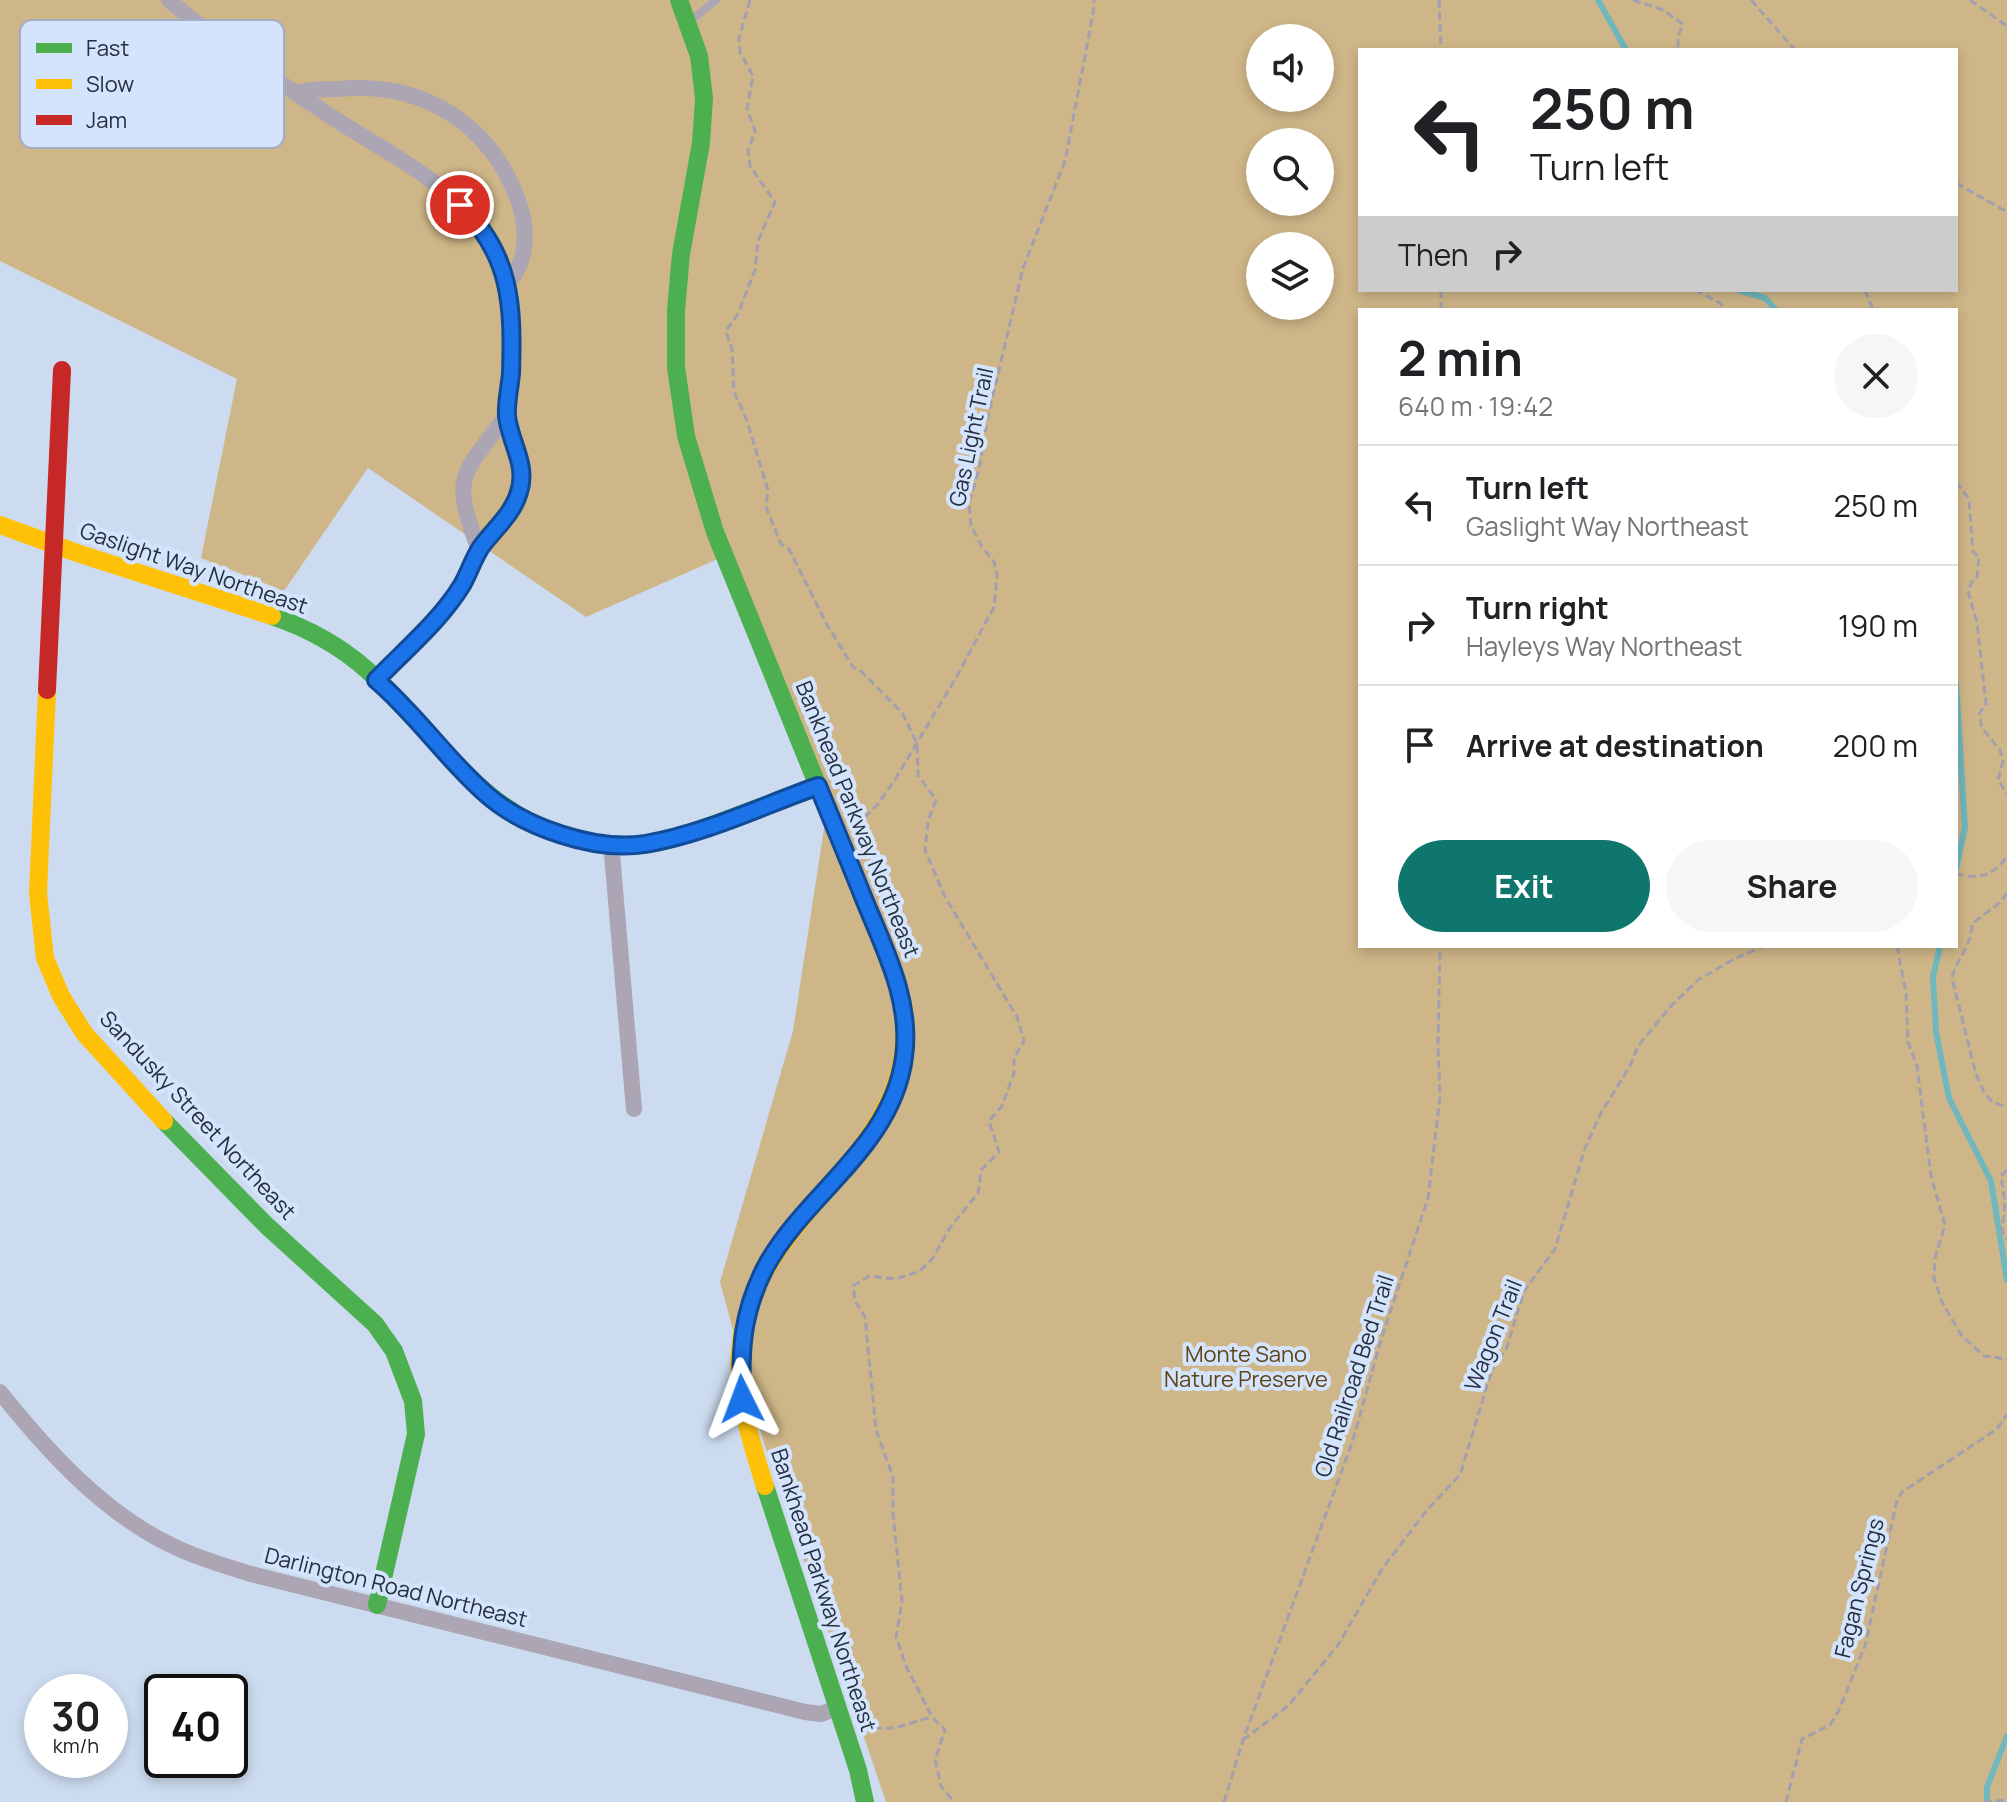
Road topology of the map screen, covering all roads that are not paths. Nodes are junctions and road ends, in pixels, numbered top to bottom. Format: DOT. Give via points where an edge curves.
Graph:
graph roads {
  1 [pos="169,0"];
  2 [pos="679,0"];
  3 [pos="716,0"];
  4 [pos="193,20"];
  5 [pos="689,22"];
  6 [pos="284,84"];
  7 [pos="297,93"];
  8 [pos="508,283"];
  9 [pos="62,370"];
  10 [pos="507,415"];
  11 [pos="0,525"];
  12 [pos="54,546"];
  13 [pos="479,550"];
  14 [pos="376,680"];
  15 [pos="818,786"];
  16 [pos="611,843"];
  17 [pos="634,1109"];
  18 [pos="0,1392"];
  19 [pos="377,1605"];
  20 [pos="839,1713"];
  21 [pos="865,1802"];
  1 -- 4 [label="street"];
  2 -- 5 [label="street, Bankhead Parkway Northeast"];
  3 -- 5 [label="lane"];
  5 -- 15 [label="street, Bankhead Parkway Northeast" via="703,72 704,110 676,312 680,405 694,470"];
  6 -- 7 [label="street"];
  7 -- 8 [label="street" via="441,187 480,224"];
  7 -- 8 [label="street" via="365,86 394,90 422,98 467,126 506,171 526,223 519,263"];
  8 -- 10 [label="street"];
  9 -- 12 [label="street, Sandusky Street Northeast"];
  10 -- 13 [label="street" via="523,469 520,492"];
  10 -- 13 [label="street" via="470,462 462,485"];
  11 -- 12 [label="street, Gaslight Way Northeast"];
  12 -- 14 [label="street, Gaslight Way Northeast" via="297,625 339,647"];
  12 -- 19 [label="street, Sandusky Street Northeast" via="38,893 45,958 84,1033 130,1086 267,1226 375,1324 394,1351 413,1401 416,1434"];
  13 -- 14 [label="street" via="440,614"];
  14 -- 16 [label="street, Gaslight Way Northeast" via="454,764 511,814 568,836"];
  15 -- 16 [label="street, Gaslight Way Northeast" via="688,833 642,845"];
  15 -- 20 [label="street, Bankhead Parkway Northeast" via="899,987 904,1055 897,1084 869,1142 766,1267 740,1351 742,1399 754,1452"];
  16 -- 17 [label="street"];
  18 -- 19 [label="street, Darlington Road Northeast" via="37,1438 140,1528 208,1561"];
  19 -- 20 [label="street, Darlington Road Northeast" via="805,1712"];
  20 -- 21 [label="street, Bankhead Parkway Northeast"];
}
